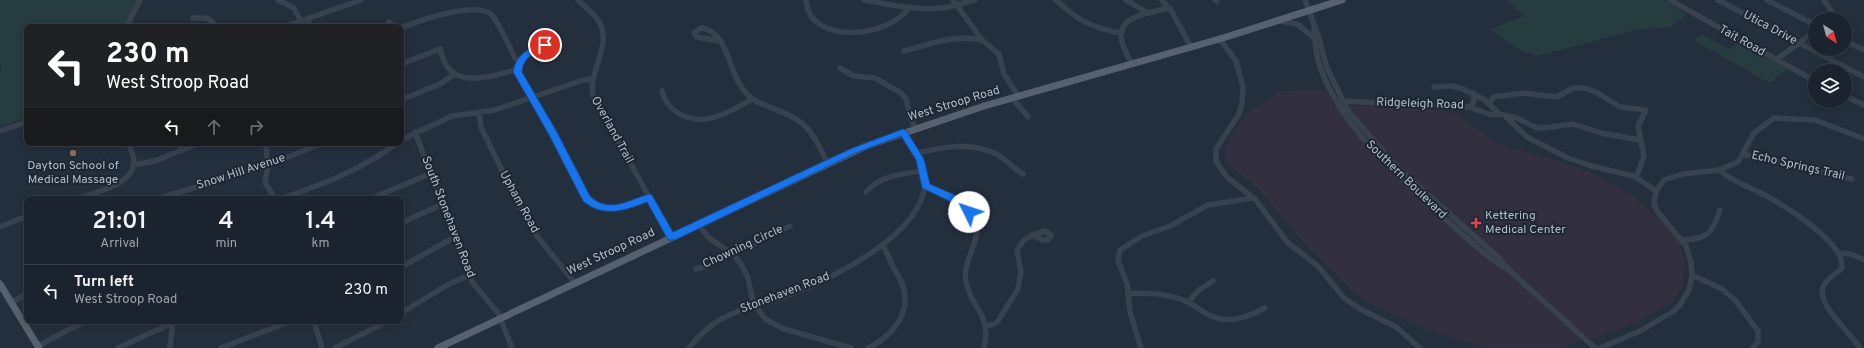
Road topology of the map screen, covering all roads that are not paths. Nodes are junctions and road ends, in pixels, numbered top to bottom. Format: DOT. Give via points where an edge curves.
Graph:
graph roads {
  1 [pos="140,0"];
  2 [pos="280,0"];
  3 [pos="361,0"];
  4 [pos="578,0"];
  5 [pos="806,0"];
  6 [pos="864,0"];
  7 [pos="974,0"];
  8 [pos="1056,0"];
  9 [pos="1126,0"];
  10 [pos="1162,0"];
  11 [pos="1305,0"];
  12 [pos="1342,0"];
  13 [pos="1670,0"];
  14 [pos="1718,0"];
  15 [pos="1769,0"];
  16 [pos="1824,0"];
  17 [pos="955,2"];
  18 [pos="467,4"];
  19 [pos="453,6"];
  20 [pos="909,7"];
  21 [pos="1170,8"];
  22 [pos="1308,11"];
  23 [pos="1832,12"];
  24 [pos="1148,13"];
  25 [pos="193,18"];
  26 [pos="307,19"];
  27 [pos="1278,20"];
  28 [pos="301,21"];
  29 [pos="1808,21"];
  30 [pos="128,24"];
  31 [pos="214,24"];
  32 [pos="292,24"];
  33 [pos="310,24"];
  34 [pos="404,27"];
  35 [pos="1314,27"];
  36 [pos="1121,33"];
  37 [pos="1808,36"];
  38 [pos="1313,37"];
  39 [pos="1219,38"];
  40 [pos="982,40"];
  41 [pos="721,42"];
  42 [pos="1799,43"];
  43 [pos="1852,44"];
  44 [pos="545,45"];
  45 [pos="1191,47"];
  46 [pos="1864,50"];
  47 [pos="904,51"];
  48 [pos="1776,60"];
  49 [pos="520,61"];
  50 [pos="404,63"];
  51 [pos="1132,64"];
  52 [pos="840,68"];
  53 [pos="517,69"];
  54 [pos="455,74"];
  55 [pos="1808,77"];
  56 [pos="1864,77"];
  57 [pos="592,79"];
  58 [pos="1434,87"];
  59 [pos="662,91"];
  60 [pos="1473,93"];
  61 [pos="532,98"];
  62 [pos="1016,98"];
  63 [pos="404,99"];
  64 [pos="752,99"];
  65 [pos="1852,99"];
  66 [pos="1339,101"];
  67 [pos="1490,103"];
  68 [pos="1864,105"];
  69 [pos="1470,107"];
  70 [pos="479,113"];
  71 [pos="1499,114"];
  72 [pos="1028,117"];
  73 [pos="1506,117"];
  74 [pos="24,123"];
  75 [pos="915,128"];
  76 [pos="0,131"];
  77 [pos="415,132"];
  78 [pos="903,132"];
  79 [pos="404,138"];
  80 [pos="1864,139"];
  81 [pos="1640,140"];
  82 [pos="129,146"];
  83 [pos="180,146"];
  84 [pos="191,146"];
  85 [pos="316,146"];
  86 [pos="394,146"];
  87 [pos="266,147"];
  88 [pos="181,150"];
  89 [pos="917,153"];
  90 [pos="1743,154"];
  91 [pos="828,163"];
  92 [pos="133,165"];
  93 [pos="268,165"];
  94 [pos="1719,170"];
  95 [pos="924,171"];
  96 [pos="432,173"];
  97 [pos="1023,174"];
  98 [pos="1636,178"];
  99 [pos="1852,179"];
  100 [pos="926,186"];
  101 [pos="1656,191"];
  102 [pos="866,192"];
  103 [pos="85,196"];
  104 [pos="167,196"];
  105 [pos="273,196"];
  106 [pos="288,196"];
  107 [pos="377,196"];
  108 [pos="649,197"];
  109 [pos="1253,198"];
  110 [pos="443,204"];
  111 [pos="1720,210"];
  112 [pos="24,217"];
  113 [pos="404,222"];
  114 [pos="698,224"];
  115 [pos="790,226"];
  116 [pos="0,227"];
  117 [pos="1032,235"];
  118 [pos="672,237"];
  119 [pos="455,238"];
  120 [pos="1682,240"];
  121 [pos="882,245"];
  122 [pos="1839,253"];
  123 [pos="733,254"];
  124 [pos="1864,260"];
  125 [pos="404,265"];
  126 [pos="696,268"];
  127 [pos="470,275"];
  128 [pos="1692,275"];
  129 [pos="1213,281"];
  130 [pos="575,283"];
  131 [pos="0,284"];
  132 [pos="1128,292"];
  133 [pos="24,296"];
  134 [pos="1188,302"];
  135 [pos="11,303"];
  136 [pos="755,306"];
  137 [pos="1265,308"];
  138 [pos="404,311"];
  139 [pos="500,318"];
  140 [pos="24,323"];
  141 [pos="24,324"];
  142 [pos="80,324"];
  143 [pos="170,324"];
  144 [pos="174,324"];
  145 [pos="283,324"];
  146 [pos="315,324"];
  147 [pos="382,324"];
  148 [pos="986,326"];
  149 [pos="39,347"];
  150 [pos="118,348"];
  151 [pos="170,348"];
  152 [pos="221,348"];
  153 [pos="322,348"];
  154 [pos="335,348"];
  155 [pos="438,348"];
  156 [pos="512,348"];
  157 [pos="689,348"];
  158 [pos="851,348"];
  159 [pos="868,348"];
  160 [pos="984,348"];
  161 [pos="1141,348"];
  162 [pos="1420,348"];
  163 [pos="1595,348"];
  164 [pos="1600,348"];
  165 [pos="1753,348"];
  166 [pos="1860,348"];
  1 -- 30 [label="street"];
  2 -- 28 [label="street" via="296,10"];
  3 -- 26 [label="street"];
  4 -- 57 [label="street, Overland Trail" via="596,17 603,31 602,52"];
  5 -- 20 [label="street" via="809,12 818,23 831,31 842,33 892,23 904,16"];
  6 -- 20 [label="street"];
  7 -- 17 [label="street"];
  8 -- 36 [label="street" via="1086,25"];
  9 -- 24 [label="street"];
  10 -- 21 [label="street"];
  11 -- 22 [label="street, Southern Boulevard"];
  12 -- 22 [label="main road, West Stroop Road"];
  13 -- 48 [label="street, Tait Road"];
  14 -- 42 [label="street, Utica Drive"];
  15 -- 29 [label="street"];
  16 -- 23 [label="street"];
  17 -- 20 [label="street" via="943,8"];
  17 -- 40 [label="street"];
  18 -- 49 [label="street" via="488,11 515,58"];
  19 -- 34 [label="street"];
  21 -- 24 [label="street"];
  21 -- 45 [label="street"];
  22 -- 27 [label="main road, West Stroop Road"];
  22 -- 35 [label="street, Southern Boulevard"];
  24 -- 36 [label="street" via="1126,22"];
  25 -- 31 [label="street" via="209,18"];
  26 -- 28 [label="street"];
  26 -- 33 [label="street"];
  27 -- 38 [label="street" via="1297,24"];
  27 -- 39 [label="main road, West Stroop Road"];
  28 -- 32 [label="street"];
  35 -- 38 [label="street, Southern Boulevard"];
  35 -- 66 [label="street, Southern Boulevard"];
  36 -- 51 [label="street" via="1122,46"];
  37 -- 42 [label="street"];
  38 -- 66 [label="street, Southern Boulevard" via="1321,68"];
  39 -- 45 [label="main road, West Stroop Road"];
  39 -- 109 [label="street" via="1236,61 1242,87 1242,103 1239,114 1216,149 1216,161 1224,174"];
  40 -- 47 [label="street" via="952,39"];
  40 -- 62 [label="street" via="999,54 1004,74"];
  41 -- 41 [label="street" via="706,28 698,28 694,33 697,37"];
  41 -- 64 [label="street" via="739,85"];
  42 -- 48 [label="street"];
  42 -- 56 [label="street, Utica Drive"];
  43 -- 46 [label="street"];
  44 -- 49 [label="street" via="529,52"];
  45 -- 51 [label="main road, West Stroop Road"];
  48 -- 55 [label="street, Tait Road"];
  49 -- 53 [label="street"];
  50 -- 54 [label="street" via="441,47 449,69"];
  51 -- 62 [label="main road, West Stroop Road"];
  52 -- 75 [label="street" via="854,76 875,78 901,93 906,99"];
  53 -- 54 [label="street" via="489,76 466,77"];
  53 -- 61 [label="street"];
  54 -- 63 [label="street" via="440,84"];
  57 -- 61 [label="street"];
  57 -- 108 [label="street, Overland Trail" via="593,95"];
  58 -- 60 [label="street" via="1452,86"];
  59 -- 64 [label="street" via="664,99 677,113 697,119 722,116"];
  60 -- 67 [label="street, Ridgeleigh Road"];
  60 -- 69 [label="street, Ridgeleigh Road" via="1474,100"];
  61 -- 70 [label="street"];
  61 -- 108 [label="street" via="590,202 599,207 614,209 629,206"];
  62 -- 72 [label="street"];
  62 -- 75 [label="main road, West Stroop Road"];
  64 -- 91 [label="street" via="804,125"];
  65 -- 68 [label="street"];
  66 -- 69 [label="street, Ridgeleigh Road"];
  66 -- 163 [label="street, Southern Boulevard" via="1362,136 1397,174"];
  67 -- 71 [label="street, Ridgeleigh Road"];
  67 -- 81 [label="street" via="1493,97 1523,93 1557,96 1573,88 1584,88 1596,92 1620,107 1646,110 1638,126"];
  69 -- 71 [label="street" via="1491,115"];
  70 -- 77 [label="street" via="452,116"];
  70 -- 130 [label="street, Upham Road" via="481,127 521,210"];
  71 -- 73 [label="street, Ridgeleigh Road"];
  73 -- 81 [label="street, Ridgeleigh Road" via="1517,118 1539,128 1573,124 1601,133"];
  73 -- 98 [label="street, Ridgeleigh Road" via="1527,137 1568,158"];
  74 -- 76 [label="street"];
  75 -- 78 [label="main road, West Stroop Road"];
  77 -- 79 [label="street"];
  77 -- 96 [label="street, South Stonehaven Road"];
  78 -- 89 [label="street"];
  78 -- 91 [label="main road, West Stroop Road"];
  80 -- 90 [label="street" via="1815,120 1774,118 1754,133"];
  81 -- 98 [label="street" via="1644,156"];
  82 -- 92 [label="street"];
  83 -- 88 [label="street"];
  84 -- 88 [label="street"];
  85 -- 93 [label="street, Snow Hill Avenue"];
  86 -- 106 [label="street" via="368,163"];
  87 -- 93 [label="street"];
  88 -- 92 [label="street" via="155,161"];
  89 -- 95 [label="street"];
  89 -- 97 [label="street" via="973,147 996,154"];
  90 -- 94 [label="street" via="1738,162"];
  90 -- 99 [label="street, Echo Springs Trail"];
  91 -- 114 [label="main road, West Stroop Road"];
  92 -- 103 [label="street" via="130,173 120,182"];
  93 -- 104 [label="street, Snow Hill Avenue"];
  93 -- 105 [label="street" via="265,182"];
  94 -- 101 [label="street" via="1672,176 1661,182"];
  94 -- 122 [label="street" via="1797,217 1827,240"];
  95 -- 100 [label="street"];
  95 -- 102 [label="street" via="880,180 871,185"];
  96 -- 107 [label="street"];
  96 -- 110 [label="street, South Stonehaven Road"];
  98 -- 101 [label="street, Ridgeleigh Road"];
  100 -- 121 [label="street, Stonehaven Road" via="920,205 913,216"];
  100 -- 148 [label="street" via="959,203 969,212 976,225 977,234 966,266 966,281 983,313"];
  101 -- 120 [label="street" via="1655,208"];
  108 -- 118 [label="street, Overland Trail"];
  109 -- 132 [label="street" via="1208,205 1122,248 1118,256"];
  109 -- 162 [label="street" via="1288,243 1318,266 1344,298 1396,327"];
  110 -- 113 [label="street"];
  110 -- 119 [label="street, South Stonehaven Road"];
  111 -- 120 [label="street" via="1716,226 1709,235"];
  112 -- 116 [label="street"];
  114 -- 118 [label="main road, West Stroop Road"];
  114 -- 123 [label="street" via="709,238"];
  115 -- 123 [label="street, Chowning Circle"];
  117 -- 148 [label="street" via="1023,240 1017,250 1022,275 1020,285 1000,319 995,324"];
  118 -- 130 [label="main road, West Stroop Road"];
  119 -- 125 [label="street"];
  119 -- 127 [label="street, South Stonehaven Road"];
  120 -- 128 [label="street" via="1689,254"];
  121 -- 136 [label="street, Stonehaven Road" via="821,281"];
  121 -- 159 [label="street" via="902,284 905,302 902,316 895,329 885,339"];
  122 -- 124 [label="street" via="1851,254"];
  122 -- 166 [label="street" via="1843,268 1826,281 1823,296 1831,311"];
  123 -- 126 [label="street, Chowning Circle" via="707,266"];
  123 -- 136 [label="street" via="745,271"];
  127 -- 138 [label="street" via="449,284"];
  127 -- 139 [label="street, South Stonehaven Road" via="476,288 494,306"];
  128 -- 164 [label="street" via="1689,290 1674,311 1633,334"];
  128 -- 165 [label="street" via="1722,288 1736,300 1758,331 1758,342"];
  129 -- 134 [label="street" via="1199,290"];
  130 -- 139 [label="main road, West Stroop Road"];
  131 -- 135 [label="main road"];
  132 -- 134 [label="street" via="1165,295"];
  132 -- 161 [label="street" via="1133,326"];
  133 -- 135 [label="street"];
  134 -- 137 [label="street" via="1213,317 1229,321 1242,320"];
  135 -- 140 [label="main road"];
  136 -- 157 [label="street, Stonehaven Road" via="717,321"];
  136 -- 158 [label="street" via="765,319 778,326"];
  139 -- 155 [label="main road, West Stroop Road"];
  139 -- 156 [label="street"];
  141 -- 149 [label="main road"];
  142 -- 149 [label="street"];
  143 -- 150 [label="street"];
  144 -- 151 [label="street"];
  145 -- 152 [label="street"];
  146 -- 153 [label="street"];
  147 -- 154 [label="street"];
  148 -- 160 [label="street" via="987,338"];
}
